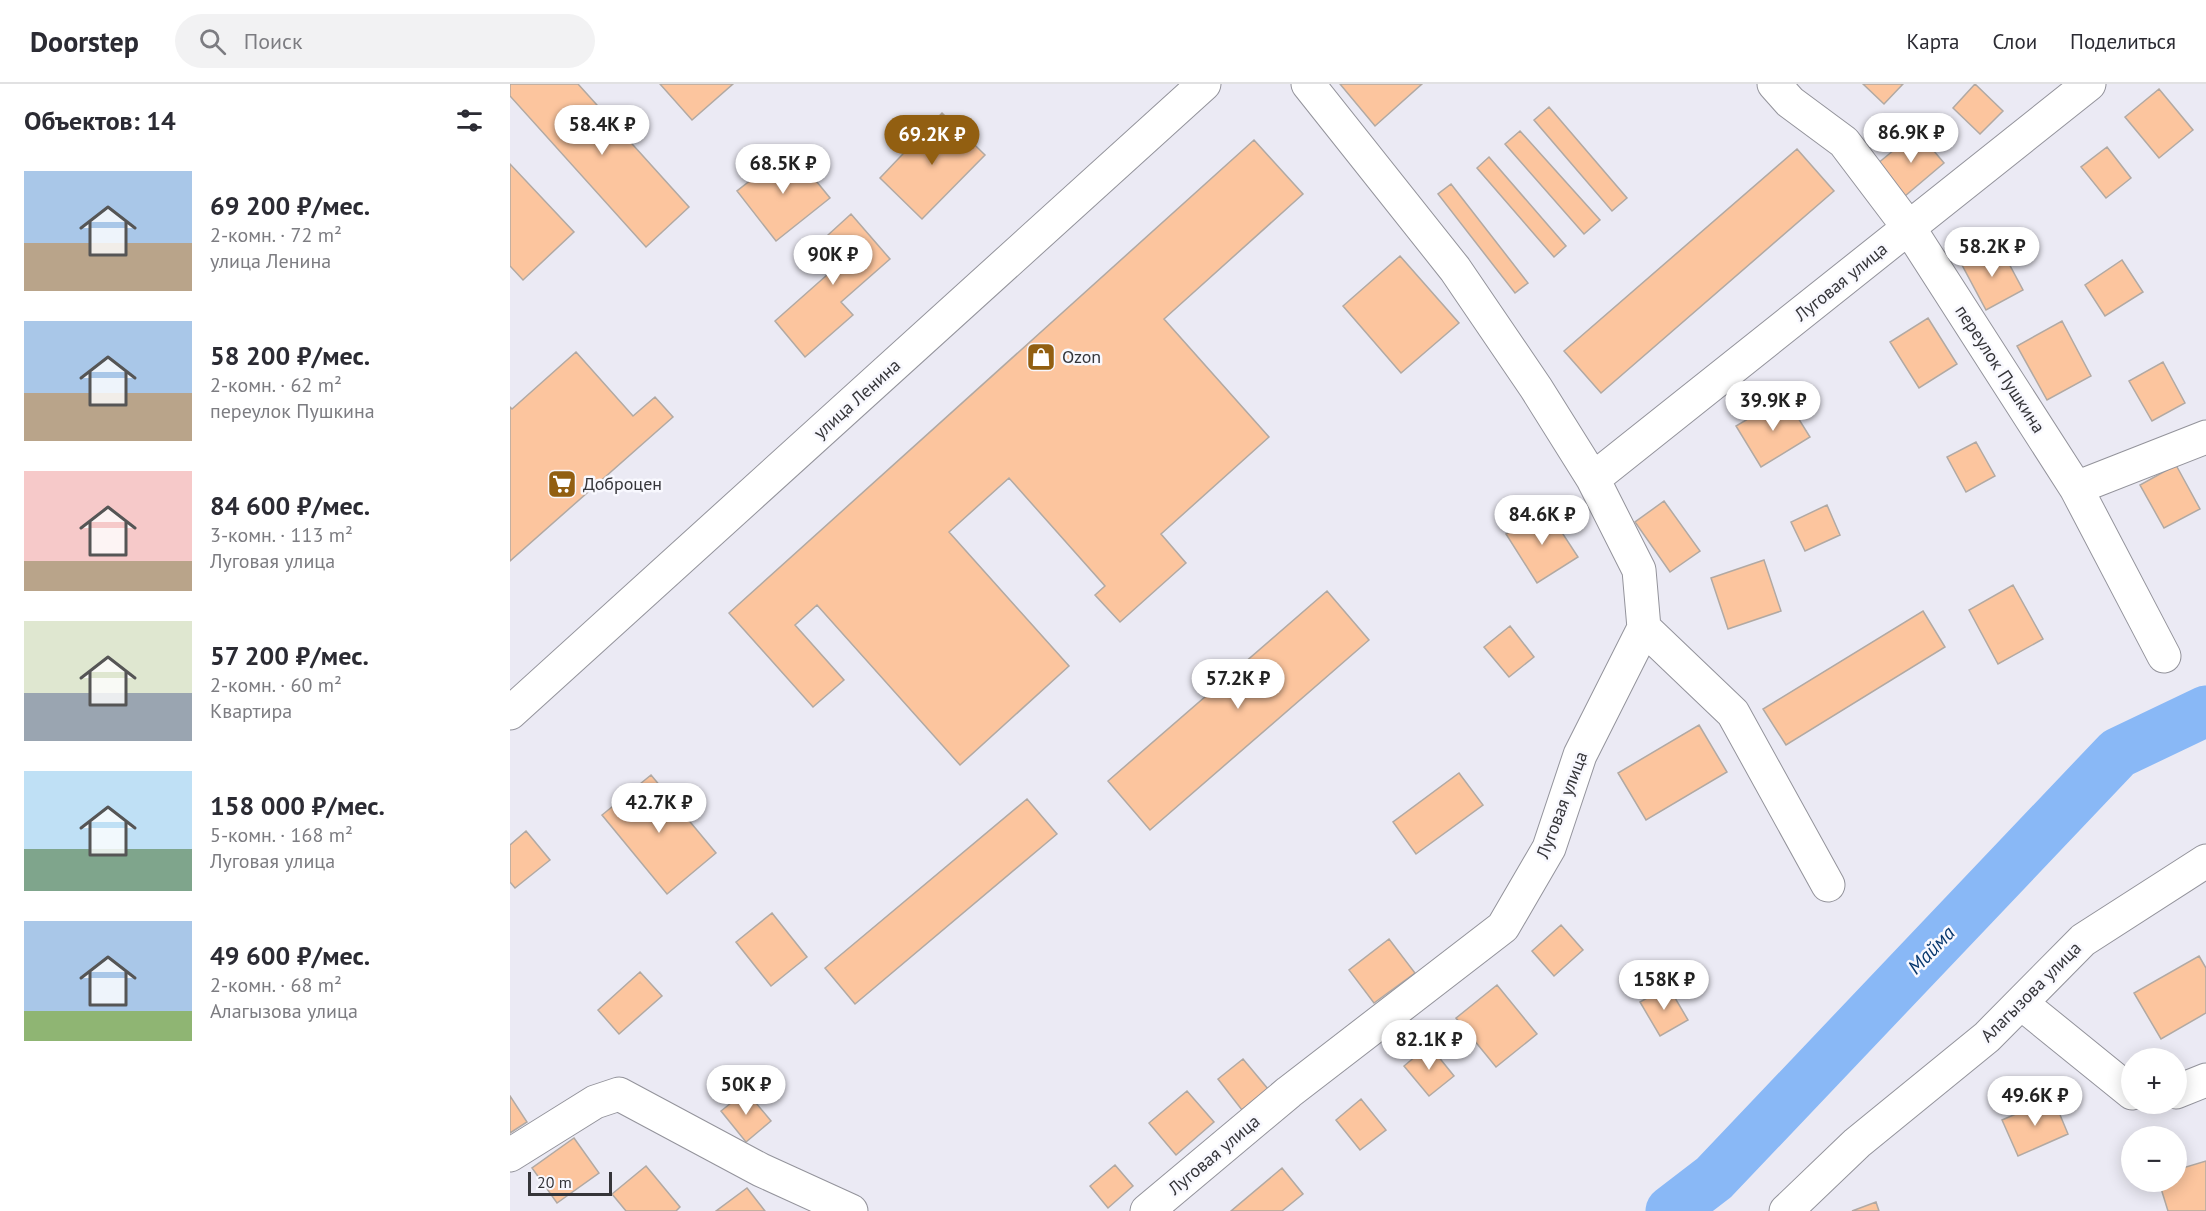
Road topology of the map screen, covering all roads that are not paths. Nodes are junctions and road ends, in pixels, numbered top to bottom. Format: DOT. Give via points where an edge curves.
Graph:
graph roads {
  1 [pos="1204,84"];
  2 [pos="1308,84"];
  3 [pos="2090,84"];
  4 [pos="1791,90"];
  5 [pos="1909,228"];
  6 [pos="2206,437"];
  7 [pos="1593,479"];
  8 [pos="2076,488"];
  9 [pos="1644,628"];
  10 [pos="2164,656"];
  11 [pos="510,713"];
  12 [pos="2206,861"];
  13 [pos="1828,885"];
  14 [pos="2021,1003"];
  15 [pos="2206,1080"];
  16 [pos="2121,1084"];
  17 [pos="2187,1088"];
  18 [pos="510,1155"];
  19 [pos="851,1211"];
  20 [pos="1147,1211"];
  21 [pos="1786,1211"];
  1 -- 11 [label="street, улица Ленина"];
  2 -- 7 [label="street" via="1455,269"];
  3 -- 5 [label="street, Луговая улица"];
  4 -- 5 [label="street, переулок Пушкина" via="1844,142"];
  5 -- 7 [label="street, Луговая улица"];
  5 -- 8 [label="street, переулок Пушкина"];
  6 -- 8 [label="street"];
  7 -- 9 [label="street" via="1639,570"];
  8 -- 10 [label="street, переулок Пушкина"];
  9 -- 13 [label="street" via="1733,713"];
  9 -- 20 [label="street, Луговая улица" via="1580,755 1548,848 1503,927 1289,1092"];
  12 -- 14 [label="street, Алагызова улица" via="2083,940"];
  14 -- 16 [label="street"];
  14 -- 21 [label="street, Алагызова улица" via="1987,1037 1857,1143"];
  15 -- 17 [label="street"];
  18 -- 19 [label="street" via="595,1101 619,1094 761,1170"];
}
